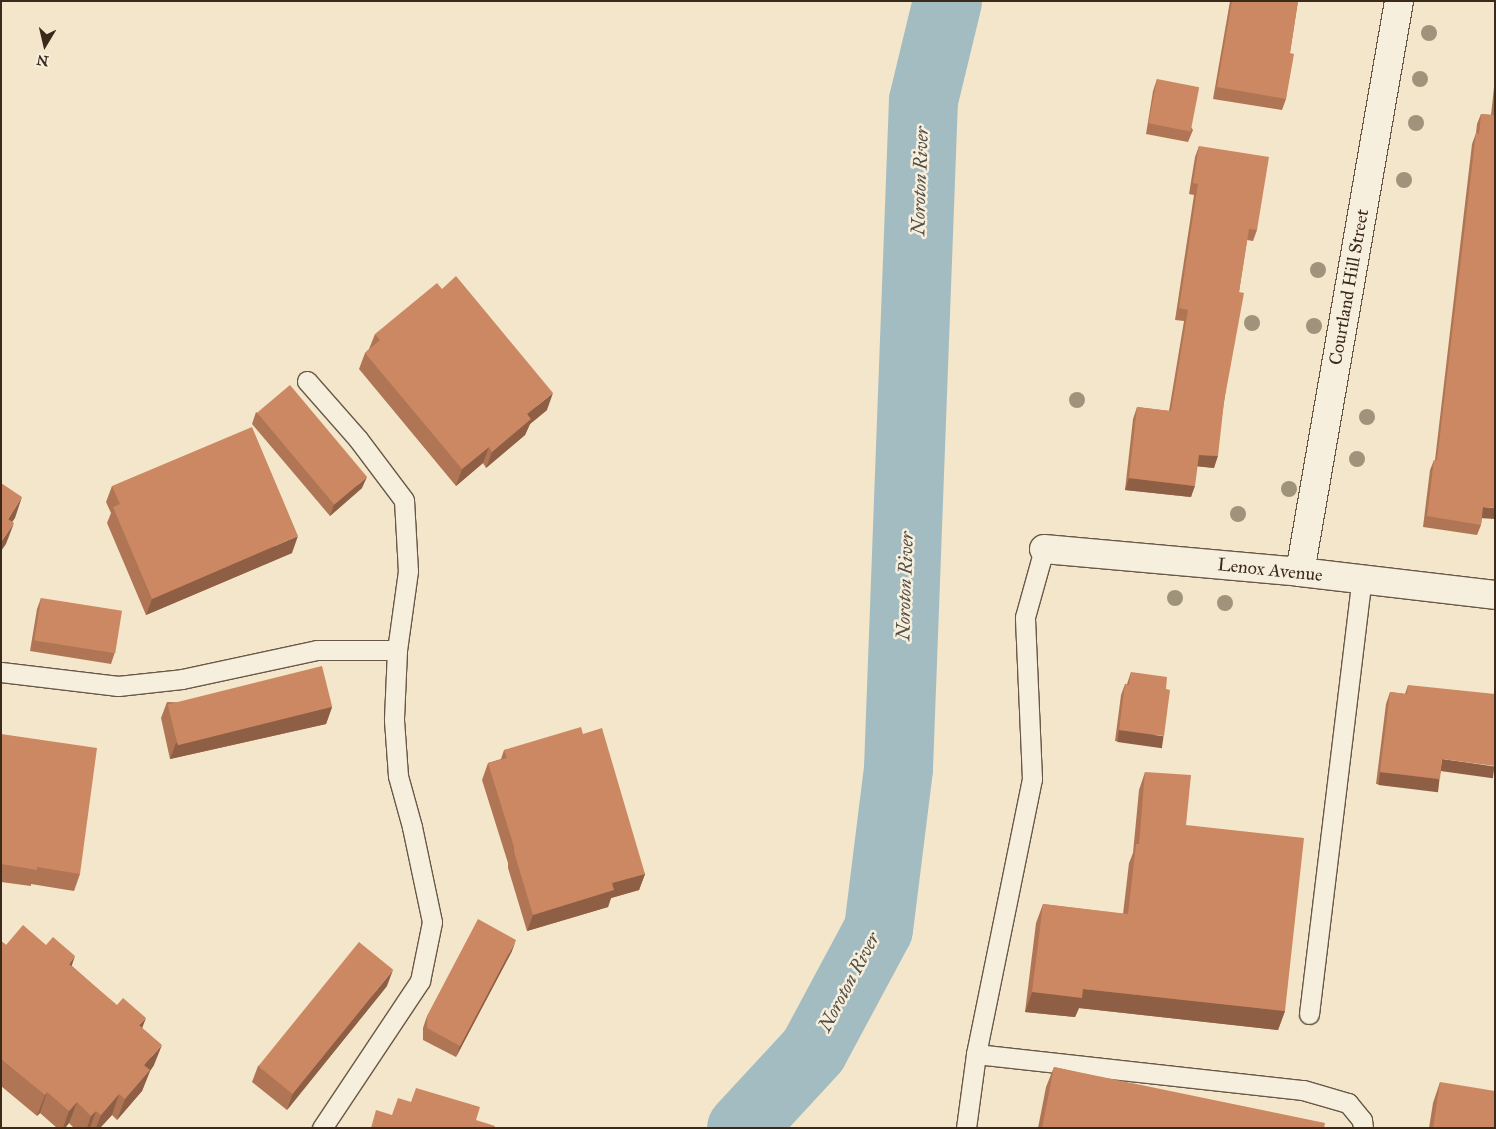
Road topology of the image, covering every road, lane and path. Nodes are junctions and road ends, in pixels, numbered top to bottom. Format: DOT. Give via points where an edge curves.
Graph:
graph roads {
  1 [pos="1399,1"];
  2 [pos="307,380"];
  3 [pos="1044,549"];
  4 [pos="1300,572"];
  5 [pos="1362,580"];
  6 [pos="1495,595"];
  7 [pos="397,650"];
  8 [pos="1,672"];
  9 [pos="1309,1014"];
  10 [pos="976,1054"];
  11 [pos="322,1128"];
  12 [pos="966,1128"];
  13 [pos="1363,1128"];
  1 -- 4 [label="street, Courtland Hill Street"];
  2 -- 7 [label="lane" via="358,438 404,500 408,571"];
  3 -- 4 [label="street, Lenox Avenue"];
  3 -- 10 [label="lane" via="1025,618 1032,779"];
  4 -- 5 [label="street, Lenox Avenue"];
  5 -- 6 [label="street, Lenox Avenue"];
  5 -- 9 [label="lane"];
  7 -- 8 [label="lane" via="317,650 182,679 118,686"];
  7 -- 11 [label="lane" via="394,720 398,776 432,922 420,981"];
  10 -- 12 [label="lane"];
  10 -- 13 [label="lane" via="1302,1090 1348,1103 1362,1120"];
}
